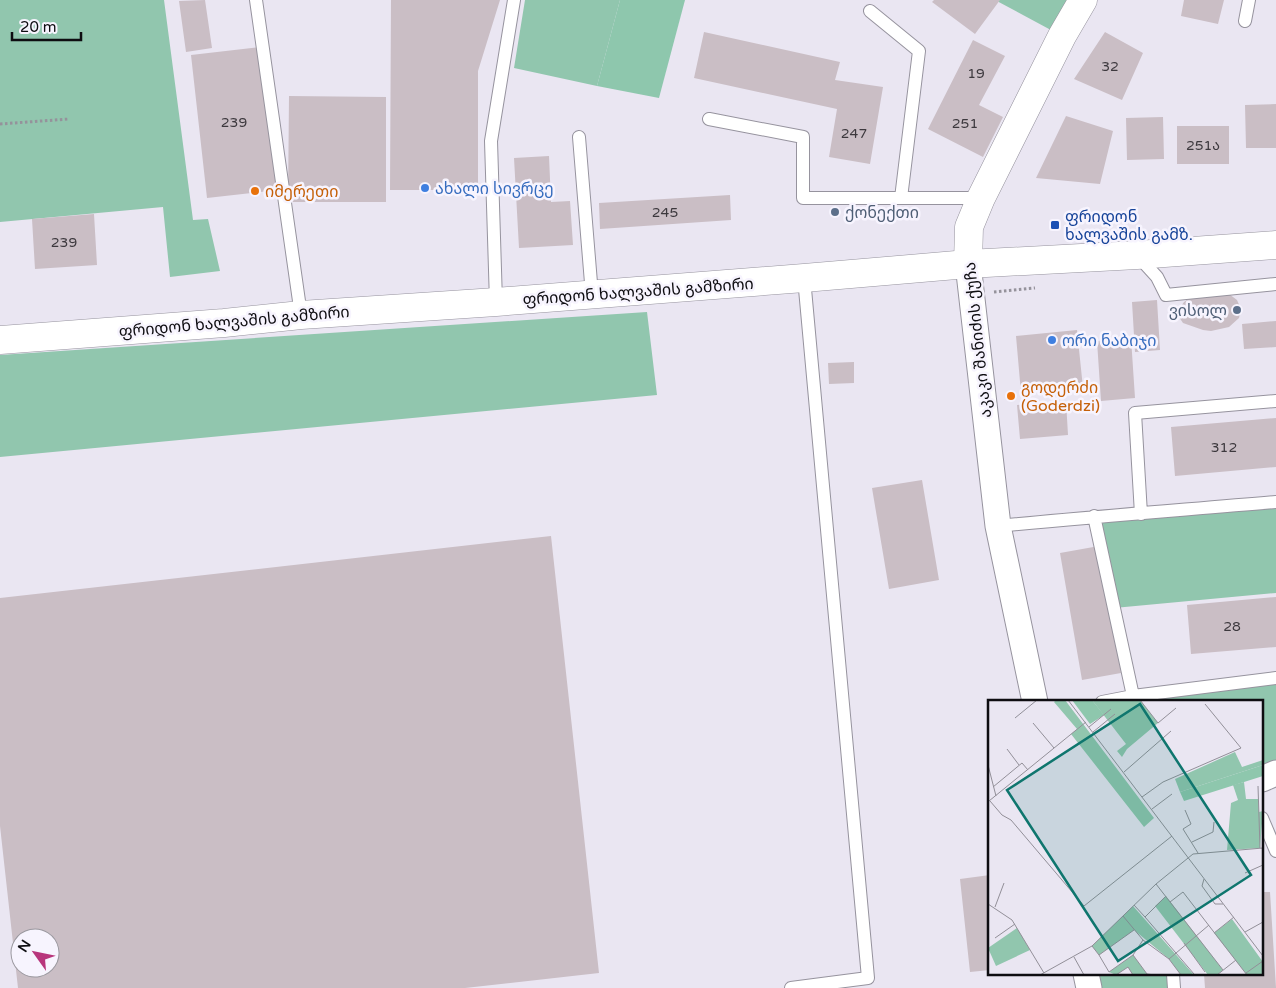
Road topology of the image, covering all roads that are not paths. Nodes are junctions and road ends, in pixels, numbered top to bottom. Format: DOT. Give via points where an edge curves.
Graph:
graph roads {
  1 [pos="256,0"];
  2 [pos="514,0"];
  3 [pos="1083,0"];
  4 [pos="1249,0"];
  5 [pos="870,11"];
  6 [pos="1245,21"];
  7 [pos="709,118"];
  8 [pos="579,137"];
  9 [pos="901,198"];
  10 [pos="981,198"];
  11 [pos="1276,244"];
  12 [pos="1137,256"];
  13 [pos="968,264"];
  14 [pos="804,278"];
  15 [pos="1276,284"];
  16 [pos="592,295"];
  17 [pos="496,302"];
  18 [pos="301,315"];
  19 [pos="0,340"];
  20 [pos="1276,402"];
  21 [pos="1276,502"];
  22 [pos="1141,514"];
  23 [pos="1094,516"];
  24 [pos="998,526"];
  25 [pos="1276,678"];
  26 [pos="1133,696"];
  27 [pos="1035,700"];
  28 [pos="1112,700"];
  29 [pos="1276,773"];
  30 [pos="1264,777"];
  31 [pos="1264,823"];
  32 [pos="1276,851"];
  33 [pos="791,988"];
  1 -- 18 [label="lane"];
  2 -- 17 [label="lane" via="491,141"];
  3 -- 10 [label="main road, აკაკი შანიძის ქუჩა"];
  4 -- 6 [label="lane"];
  5 -- 9 [label="lane" via="919,51"];
  7 -- 9 [label="lane" via="803,137 803,198"];
  8 -- 16 [label="lane"];
  9 -- 10 [label="lane"];
  10 -- 13 [label="main road, აკაკი შანიძის ქუჩა" via="969,227"];
  11 -- 12 [label="main road, ფრიდონ ხალვაშის გამზირი"];
  12 -- 13 [label="main road, ფრიდონ ხალვაშის გამზირი"];
  12 -- 15 [label="lane" via="1156,277 1166,295"];
  13 -- 14 [label="main road, ფრიდონ ხალვაშის გამზირი"];
  13 -- 24 [label="street, აკაკი შანიძის ქუჩა"];
  14 -- 16 [label="main road, ფრიდონ ხალვაშის გამზირი"];
  14 -- 33 [label="lane" via="868,978"];
  16 -- 17 [label="main road, ფრიდონ ხალვაშის გამზირი"];
  17 -- 18 [label="main road, ფრიდონ ხალვაშის გამზირი"];
  18 -- 19 [label="main road, ფრიდონ ხალვაშის გამზირი"];
  20 -- 22 [label="lane" via="1135,413"];
  21 -- 22 [label="lane"];
  22 -- 23 [label="lane"];
  23 -- 24 [label="lane"];
  23 -- 26 [label="lane"];
  24 -- 27 [label="street, აკაკი შანიძის ქუჩა"];
  25 -- 26 [label="lane"];
  26 -- 28 [label="lane"];
  29 -- 30 [label="street"];
  31 -- 32 [label="lane"];
}
